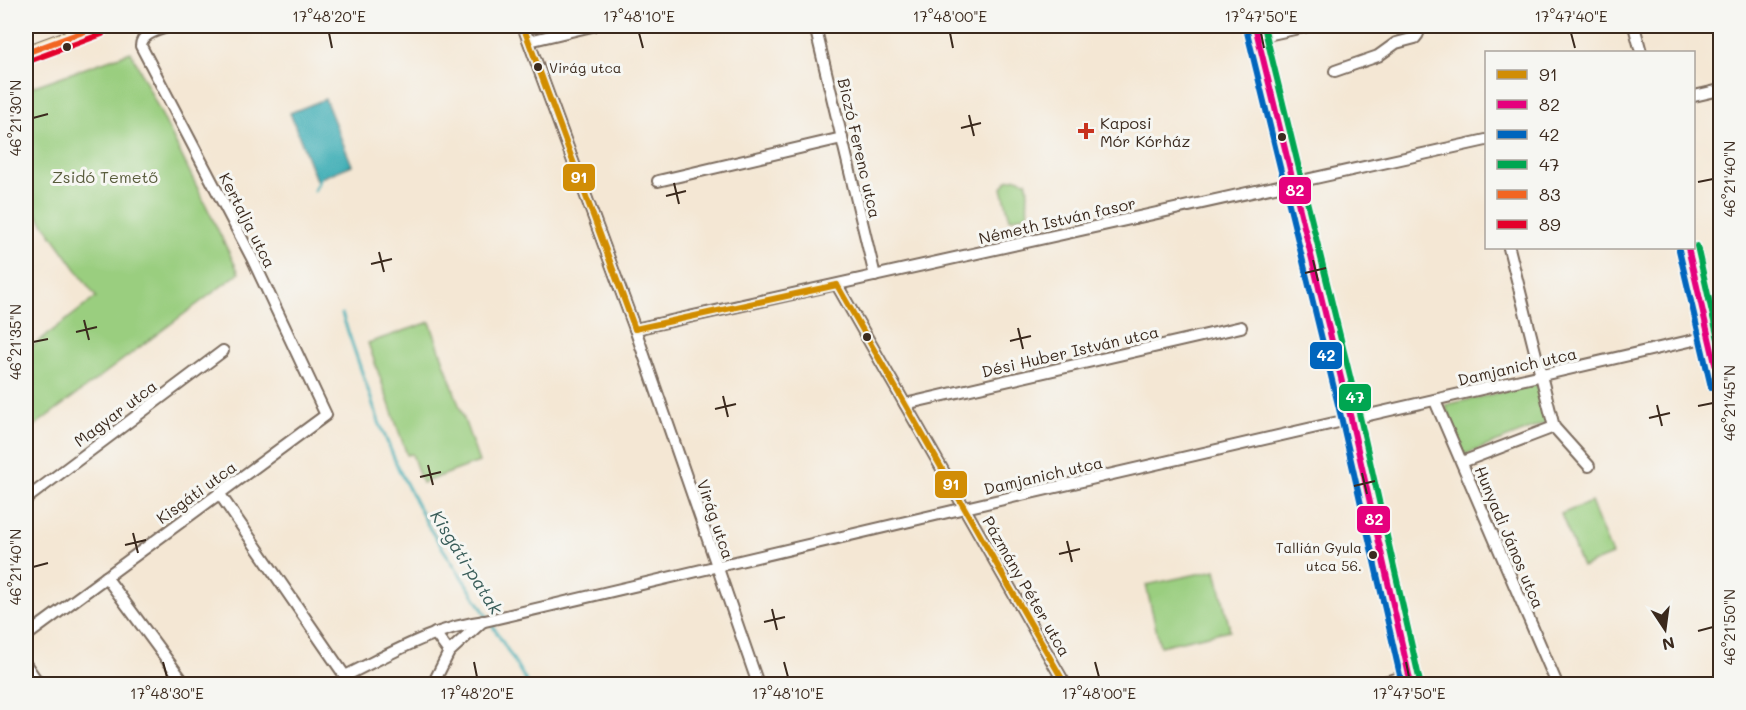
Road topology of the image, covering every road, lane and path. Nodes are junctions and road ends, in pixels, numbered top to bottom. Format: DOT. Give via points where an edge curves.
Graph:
graph roads {
  1 [pos="99,26"];
  2 [pos="170,26"];
  3 [pos="523,26"];
  4 [pos="592,26"];
  5 [pos="815,26"];
  6 [pos="1255,26"];
  7 [pos="1308,26"];
  8 [pos="1416,26"];
  9 [pos="1634,26"];
  10 [pos="1258,37"];
  11 [pos="530,41"];
  12 [pos="1641,51"];
  13 [pos="26,53"];
  14 [pos="1335,71"];
  15 [pos="1720,90"];
  16 [pos="1695,96"];
  17 [pos="842,138"];
  18 [pos="1485,144"];
  19 [pos="658,181"];
  20 [pos="1294,183"];
  21 [pos="1509,249"];
  22 [pos="1688,249"];
  23 [pos="875,276"];
  24 [pos="837,285"];
  25 [pos="1241,327"];
  26 [pos="635,329"];
  27 [pos="1720,334"];
  28 [pos="1708,337"];
  29 [pos="223,351"];
  30 [pos="1541,376"];
  31 [pos="1720,385"];
  32 [pos="1435,401"];
  33 [pos="905,404"];
  34 [pos="326,416"];
  35 [pos="1351,419"];
  36 [pos="1554,427"];
  37 [pos="1462,462"];
  38 [pos="1589,466"];
  39 [pos="219,493"];
  40 [pos="26,499"];
  41 [pos="965,508"];
  42 [pos="716,567"];
  43 [pos="106,577"];
  44 [pos="488,620"];
  45 [pos="435,633"];
  46 [pos="26,636"];
  47 [pos="449,652"];
  48 [pos="26,665"];
  49 [pos="1410,680"];
  50 [pos="39,684"];
  51 [pos="185,684"];
  52 [pos="433,684"];
  53 [pos="758,684"];
  54 [pos="1065,684"];
  55 [pos="1375,684"];
  56 [pos="1557,684"];
  1 -- 13 [label="street"];
  2 -- 34 [label="street, Kertalja utca" via="144,36 141,46 253,260"];
  3 -- 11 [label="street, Virág utca"];
  4 -- 11 [label="street"];
  5 -- 17 [label="street, Biczó Ferenc utca"];
  6 -- 10 [label="street"];
  7 -- 10 [label="street"];
  8 -- 14 [label="street" via="1418,34 1414,38"];
  9 -- 12 [label="street"];
  10 -- 20 [label="street"];
  11 -- 26 [label="street, Virág utca"];
  15 -- 16 [label="street"];
  17 -- 19 [label="street"];
  17 -- 23 [label="street, Biczó Ferenc utca"];
  18 -- 20 [label="street, Németh István fasor"];
  20 -- 23 [label="street, Németh István fasor"];
  20 -- 35 [label="street"];
  21 -- 30 [label="street"];
  22 -- 28 [label="street"];
  23 -- 24 [label="street, Németh István fasor"];
  24 -- 26 [label="street, Németh István fasor"];
  24 -- 33 [label="street, Pázmány Péter utca"];
  25 -- 33 [label="street, Dési Huber István utca"];
  26 -- 42 [label="street, Virág utca"];
  27 -- 28 [label="street, Damjanich utca"];
  28 -- 30 [label="street, Damjanich utca"];
  28 -- 31 [label="street"];
  29 -- 40 [label="street, Magyar utca"];
  30 -- 32 [label="street, Damjanich utca"];
  30 -- 36 [label="street"];
  32 -- 35 [label="street, Damjanich utca"];
  32 -- 37 [label="street, Hunyadi János utca"];
  33 -- 41 [label="street, Pázmány Péter utca"];
  34 -- 39 [label="street, Kisgáti utca"];
  35 -- 41 [label="street, Damjanich utca"];
  35 -- 49 [label="street"];
  36 -- 37 [label="street"];
  36 -- 38 [label="street"];
  37 -- 56 [label="street, Hunyadi János utca"];
  39 -- 43 [label="street, Kisgáti utca"];
  39 -- 45 [label="street, Damjanich utca" via="345,676"];
  41 -- 42 [label="street, Damjanich utca"];
  41 -- 54 [label="street, Pázmány Péter utca"];
  42 -- 44 [label="street, Damjanich utca"];
  42 -- 53 [label="street, Virág utca"];
  43 -- 46 [label="street, Kisgáti utca"];
  43 -- 51 [label="street"];
  44 -- 45 [label="street, Damjanich utca"];
  44 -- 47 [label="street"];
  45 -- 47 [label="street"];
  47 -- 52 [label="street"];
  48 -- 50 [label="street"];
  49 -- 55 [label="street"];
}
